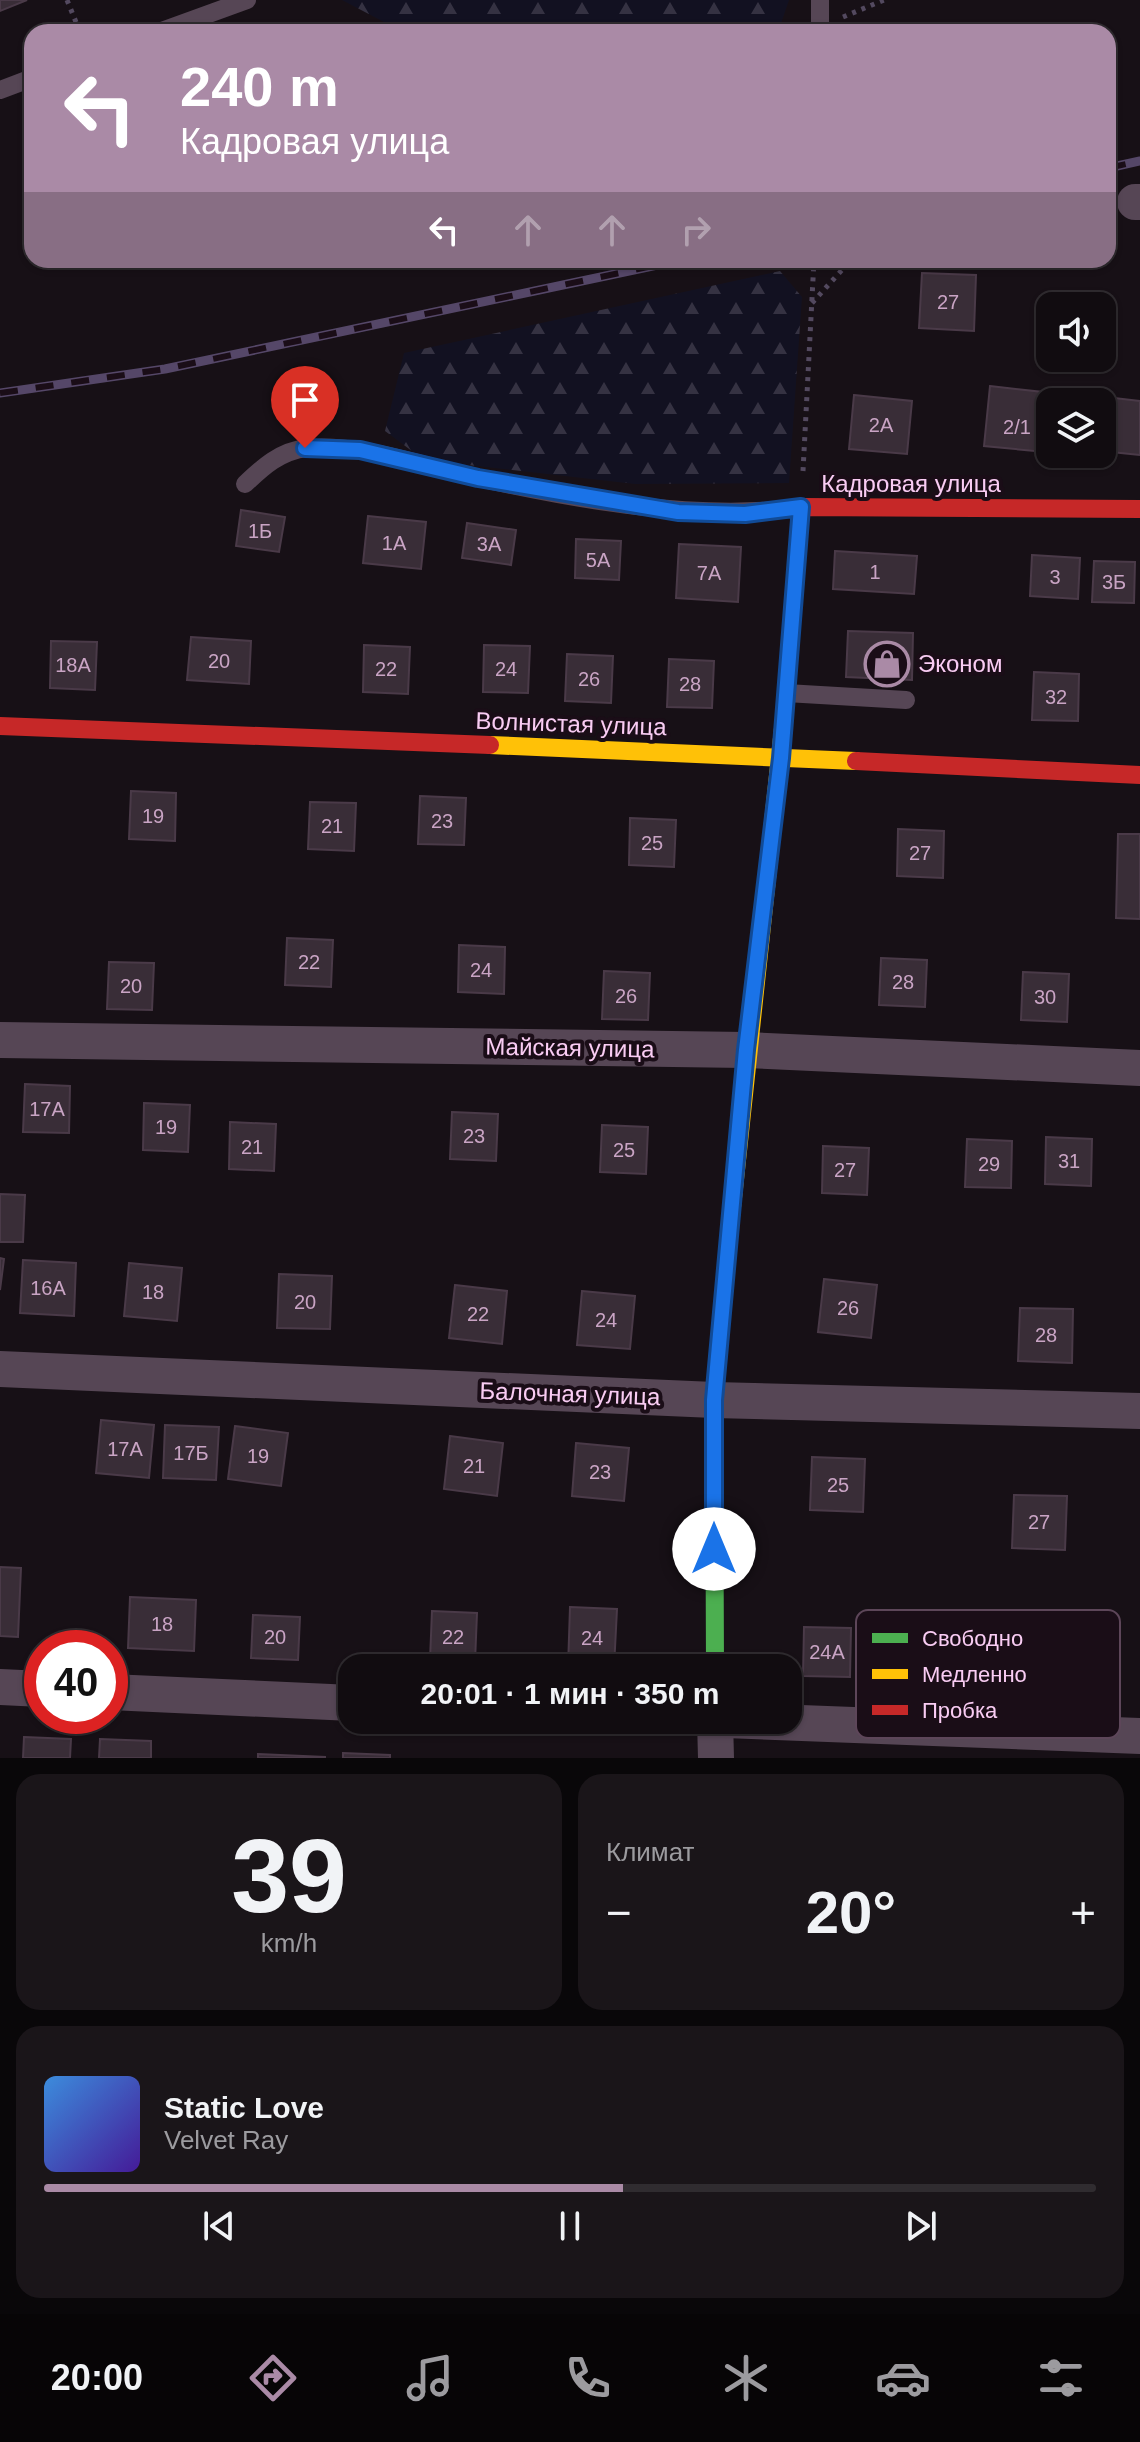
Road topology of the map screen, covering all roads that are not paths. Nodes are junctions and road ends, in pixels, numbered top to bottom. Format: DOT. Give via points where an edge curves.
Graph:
graph roads {
  1 [pos="247,0"];
  2 [pos="820,0"];
  3 [pos="181,24"];
  4 [pos="820,24"];
  5 [pos="24,81"];
  6 [pos="0,90"];
  7 [pos="245,484"];
  8 [pos="801,507"];
  9 [pos="1140,509"];
  10 [pos="786,693"];
  11 [pos="906,700"];
  12 [pos="0,726"];
  13 [pos="781,758"];
  14 [pos="1140,775"];
  15 [pos="0,1040"];
  16 [pos="746,1050"];
  17 [pos="1140,1068"];
  18 [pos="0,1369"];
  19 [pos="714,1400"];
  20 [pos="1140,1411"];
  21 [pos="715,1654"];
  22 [pos="0,1687"];
  23 [pos="24,1688"];
  24 [pos="128,1693"];
  25 [pos="338,1702"];
  26 [pos="802,1723"];
  27 [pos="856,1725"];
  28 [pos="715,1734"];
  29 [pos="1120,1735"];
  30 [pos="1140,1736"];
  31 [pos="716,1758"];
  1 -- 3 [label="lane"];
  2 -- 4 [label="lane"];
  5 -- 6 [label="lane"];
  7 -- 8 [label="lane, Кадровая улица" via="272,459 305,448 360,450 478,478 678,512 745,514"];
  8 -- 9 [label="street, Кадровая улица"];
  8 -- 10 [label="street"];
  10 -- 11 [label="lane"];
  10 -- 13 [label="street"];
  12 -- 13 [label="street, Волнистая улица"];
  13 -- 14 [label="street, Волнистая улица"];
  13 -- 16 [label="street"];
  15 -- 16 [label="street, Майская улица"];
  16 -- 17 [label="street, Майская улица"];
  16 -- 19 [label="street"];
  18 -- 19 [label="street, Балочная улица"];
  19 -- 20 [label="street, Балочная улица"];
  19 -- 21 [label="street"];
  22 -- 23 [label="street"];
  24 -- 25 [label="street"];
  26 -- 27 [label="street"];
  28 -- 31 [label="street"];
  29 -- 30 [label="street"];
}
